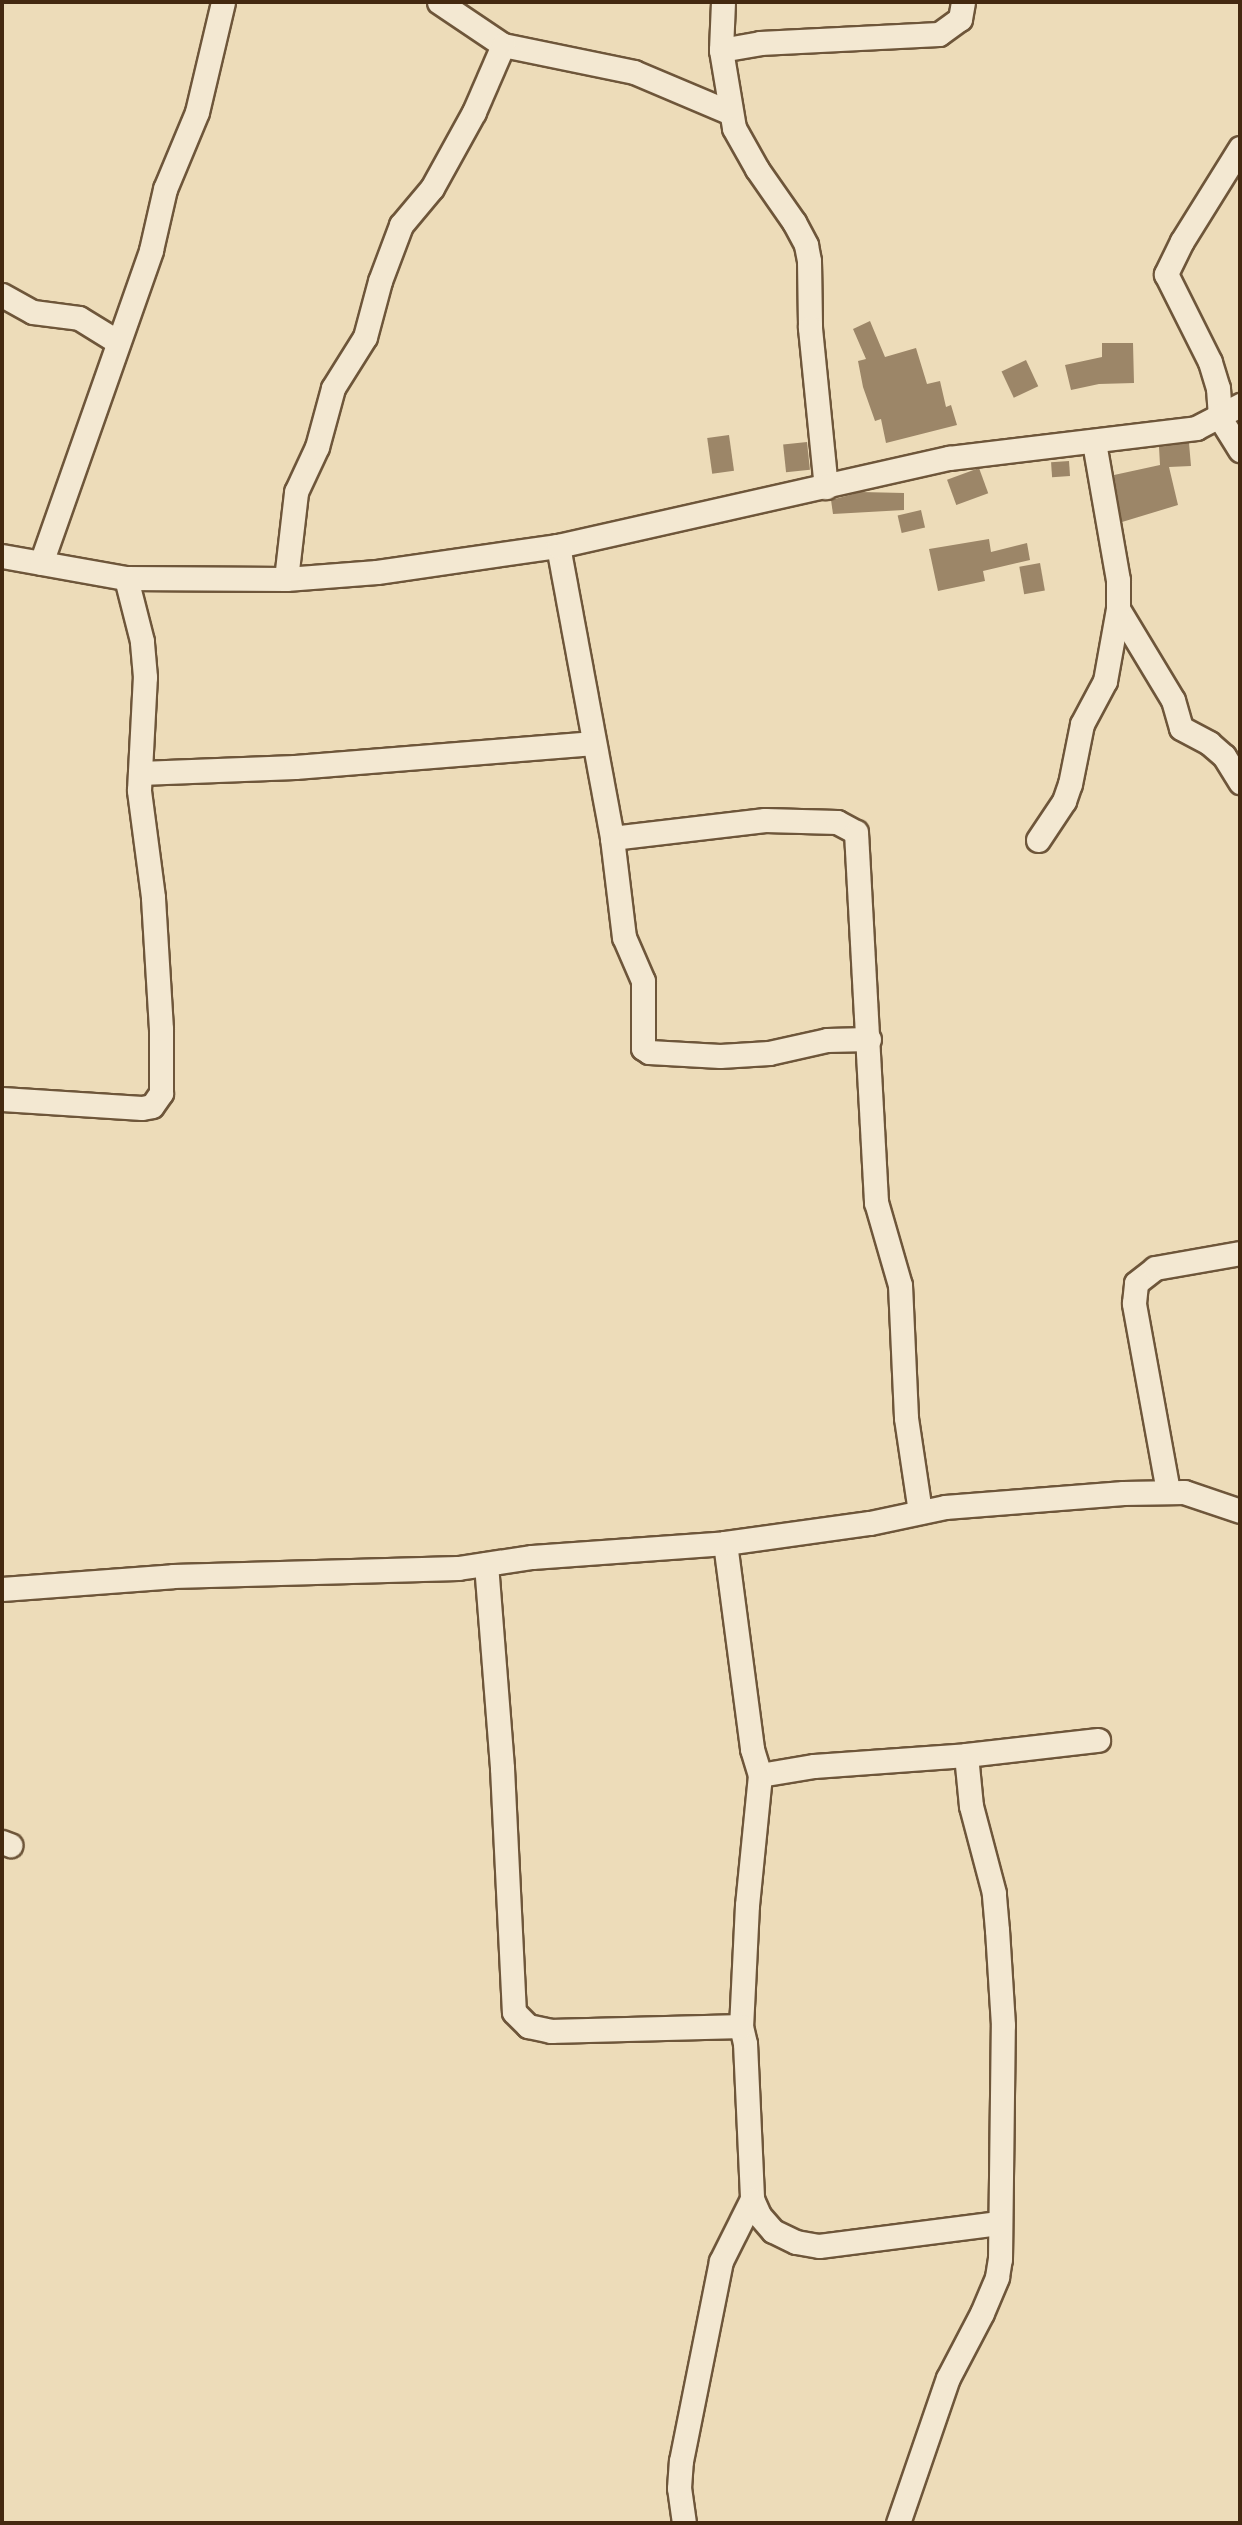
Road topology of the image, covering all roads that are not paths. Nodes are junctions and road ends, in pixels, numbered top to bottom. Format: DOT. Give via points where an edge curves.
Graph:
graph roads {
  1 [pos="223,2"];
  2 [pos="439,2"];
  3 [pos="723,2"];
  4 [pos="963,2"];
  5 [pos="503,45"];
  6 [pos="721,50"];
  7 [pos="730,113"];
  8 [pos="1240,148"];
  9 [pos="2,295"];
  10 [pos="118,342"];
  11 [pos="1240,405"];
  12 [pos="1220,418"];
  13 [pos="1094,443"];
  14 [pos="1240,450"];
  15 [pos="826,486"];
  16 [pos="558,546"];
  17 [pos="2,556"];
  18 [pos="41,564"];
  19 [pos="126,578"];
  20 [pos="286,579"];
  21 [pos="1118,609"];
  22 [pos="594,743"];
  23 [pos="140,773"];
  24 [pos="1240,782"];
  25 [pos="612,838"];
  26 [pos="1038,840"];
  27 [pos="869,1039"];
  28 [pos="2,1100"];
  29 [pos="1240,1253"];
  30 [pos="1168,1491"];
  31 [pos="1240,1511"];
  32 [pos="920,1512"];
  33 [pos="725,1543"];
  34 [pos="486,1564"];
  35 [pos="2,1589"];
  36 [pos="1098,1740"];
  37 [pos="966,1755"];
  38 [pos="760,1775"];
  39 [pos="741,2026"];
  40 [pos="752,2199"];
  41 [pos="999,2223"];
  42 [pos="684,2523"];
  43 [pos="898,2523"];
  1 -- 10 [label="street" via="197,111 165,189 151,250"];
  2 -- 5 [label="street"];
  3 -- 6 [label="street"];
  4 -- 6 [label="street" via="960,19 939,34 760,43"];
  5 -- 7 [label="street" via="634,72"];
  5 -- 20 [label="street" via="474,112 432,188 401,225 365,337 333,388 317,447 296,492"];
  6 -- 7 [label="street"];
  7 -- 15 [label="street" via="740,143 806,245"];
  8 -- 12 [label="street" via="1166,274 1213,369"];
  9 -- 10 [label="street" via="33,312 79,318"];
  10 -- 18 [label="street"];
  11 -- 12 [label="street"];
  12 -- 13 [label="street" via="1196,428"];
  12 -- 14 [label="street"];
  13 -- 15 [label="street" via="949,458"];
  13 -- 21 [label="street" via="1118,580"];
  15 -- 16 [label="street"];
  16 -- 20 [label="street" via="377,572"];
  16 -- 22 [label="street"];
  17 -- 18 [label="street"];
  18 -- 19 [label="street"];
  19 -- 20 [label="street"];
  19 -- 23 [label="street" via="142,640 145,677"];
  21 -- 24 [label="street" via="1173,700 1181,728 1209,743"];
  21 -- 26 [label="street" via="1105,681 1082,724 1070,784"];
  22 -- 23 [label="street" via="295,767"];
  22 -- 25 [label="street"];
  23 -- 28 [label="street" via="161,1029 158,1101 142,1108"];
  25 -- 27 [label="street" via="624,937 643,981 643,1048 720,1056 769,1053 827,1040"];
  25 -- 27 [label="street" via="743,821 837,822 850,827 859,842"];
  27 -- 32 [label="street" via="876,1202 900,1285 906,1418"];
  29 -- 30 [label="street" via="1155,1268 1136,1283 1134,1303"];
  30 -- 31 [label="street"];
  30 -- 32 [label="street"];
  32 -- 33 [label="street"];
  33 -- 34 [label="street"];
  33 -- 38 [label="street" via="752,1749"];
  34 -- 35 [label="street" via="173,1576"];
  34 -- 39 [label="street" via="514,2012 528,2026 551,2031"];
  36 -- 37 [label="street"];
  37 -- 38 [label="street" via="826,1764"];
  37 -- 41 [label="street" via="971,1806 994,1893 1003,2025"];
  38 -- 39 [label="street"];
  39 -- 40 [label="street"];
  40 -- 41 [label="street" via="773,2231 819,2246"];
  40 -- 42 [label="street" via="721,2261 681,2461"];
  41 -- 43 [label="street" via="997,2277 948,2378"];
}
